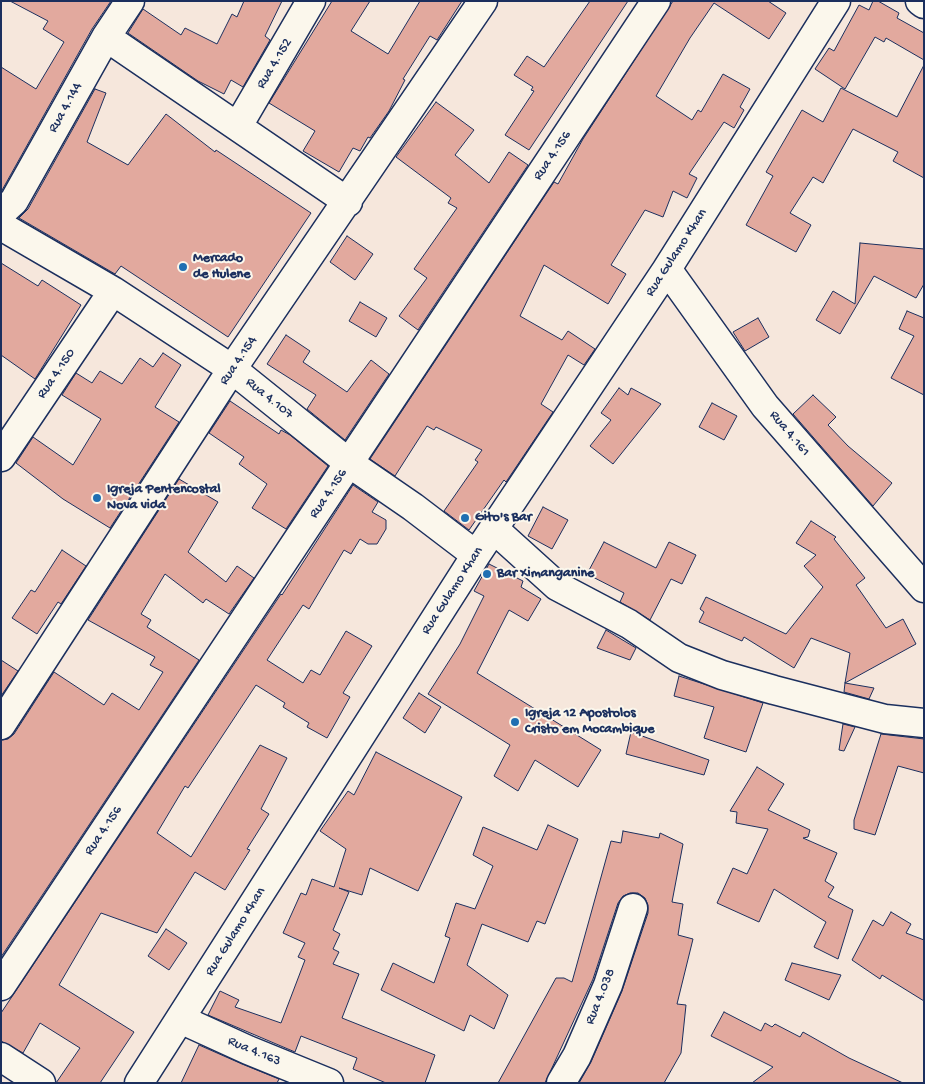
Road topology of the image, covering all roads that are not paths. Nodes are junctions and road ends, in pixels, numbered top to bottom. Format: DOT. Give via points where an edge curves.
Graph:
graph roads {
  1 [pos="130,1"];
  2 [pos="312,1"];
  3 [pos="483,1"];
  4 [pos="656,1"];
  5 [pos="836,1"];
  6 [pos="920,1"];
  7 [pos="924,4"];
  8 [pos="106,37"];
  9 [pos="238,126"];
  10 [pos="348,202"];
  11 [pos="1,213"];
  12 [pos="1,226"];
  13 [pos="667,269"];
  14 [pos="113,291"];
  15 [pos="232,369"];
  16 [pos="1,457"];
  17 [pos="349,464"];
  18 [pos="494,529"];
  19 [pos="476,555"];
  20 [pos="924,588"];
  21 [pos="924,723"];
  22 [pos="1,725"];
  23 [pos="633,908"];
  24 [pos="1,986"];
  25 [pos="180,1019"];
  26 [pos="1,1057"];
  27 [pos="41,1083"];
  28 [pos="140,1083"];
  29 [pos="329,1083"];
  30 [pos="561,1083"];
  1 -- 8 [label="street, Rua 4.144"];
  2 -- 9 [label="street, Rua 4.152"];
  3 -- 10 [label="street, Rua 4.154"];
  4 -- 17 [label="street, Rua 4.156"];
  5 -- 13 [label="street, Rua Gulamo Khan"];
  6 -- 7 [label="street"];
  8 -- 9 [label="street"];
  8 -- 11 [label="street, Rua 4.144" via="14,201"];
  9 -- 10 [label="street"];
  10 -- 15 [label="street, Rua 4.154"];
  12 -- 14 [label="street, Rua 4.107"];
  13 -- 18 [label="street, Rua Gulamo Khan"];
  13 -- 20 [label="street, Rua 4.161" via="766,406"];
  14 -- 15 [label="street, Rua 4.107"];
  14 -- 16 [label="street, Rua 4.150"];
  15 -- 17 [label="street, Rua 4.107"];
  15 -- 22 [label="street, Rua 4.154"];
  17 -- 19 [label="street, Rua 4.107" via="414,507"];
  17 -- 24 [label="street, Rua 4.156"];
  18 -- 19 [label="street, Rua Gulamo Khan"];
  18 -- 21 [label="street" via="557,586 629,624 679,658 774,690 885,718"];
  19 -- 25 [label="street, Rua Gulamo Khan"];
  23 -- 30 [label="street, Rua 4.038" via="608,985 577,1056"];
  25 -- 28 [label="street, Rua Gulamo Khan"];
  25 -- 29 [label="street, Rua 4.163"];
  26 -- 27 [label="street"];
}
